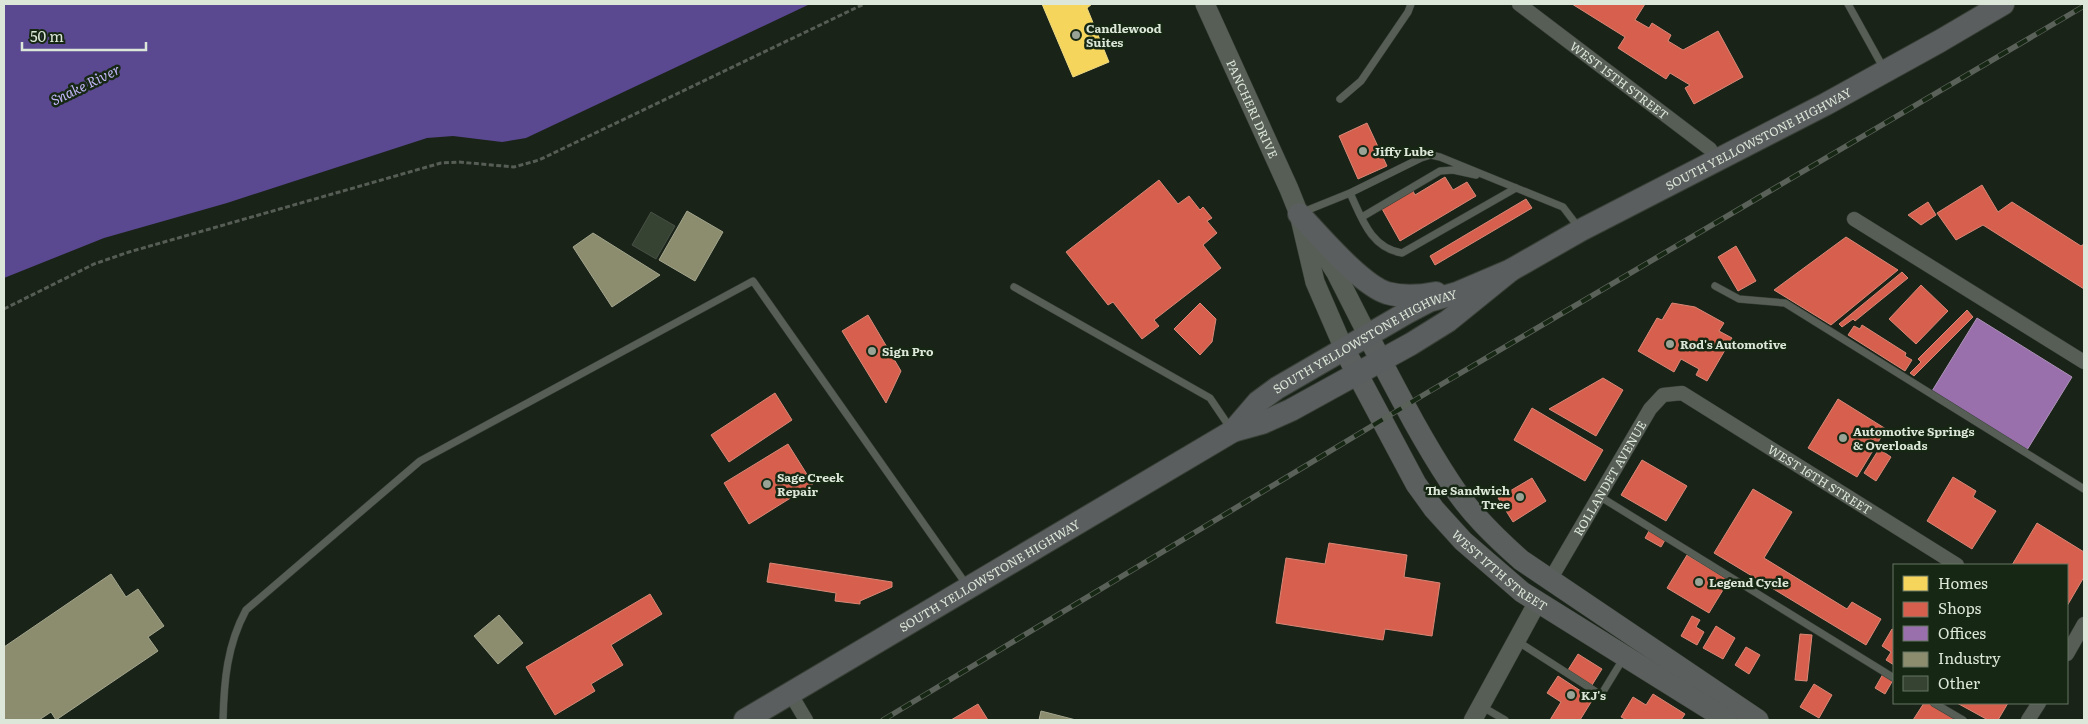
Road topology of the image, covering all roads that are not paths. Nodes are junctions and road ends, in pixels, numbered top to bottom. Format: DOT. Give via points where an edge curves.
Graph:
graph roads {
  1 [pos="1205,4"];
  2 [pos="1411,4"];
  3 [pos="1518,4"];
  4 [pos="1848,4"];
  5 [pos="2003,4"];
  6 [pos="1886,71"];
  7 [pos="1340,99"];
  8 [pos="1717,161"];
  9 [pos="1491,178"];
  10 [pos="1516,188"];
  11 [pos="1350,193"];
  12 [pos="1299,214"];
  13 [pos="1362,217"];
  14 [pos="1854,219"];
  15 [pos="1581,230"];
  16 [pos="1511,270"];
  17 [pos="1014,286"];
  18 [pos="1715,286"];
  19 [pos="1368,336"];
  20 [pos="1344,349"];
  21 [pos="1380,361"];
  22 [pos="2084,362"];
  23 [pos="1357,374"];
  24 [pos="1682,393"];
  25 [pos="1233,431"];
  26 [pos="2084,489"];
  27 [pos="1598,496"];
  28 [pos="1459,537"];
  29 [pos="1955,564"];
  30 [pos="1550,580"];
  31 [pos="968,588"];
  32 [pos="1538,601"];
  33 [pos="2084,624"];
  34 [pos="2076,639"];
  35 [pos="1516,641"];
  36 [pos="2068,652"];
  37 [pos="1625,656"];
  38 [pos="1664,657"];
  39 [pos="1893,677"];
  40 [pos="790,693"];
  41 [pos="1936,704"];
  42 [pos="2037,704"];
  43 [pos="1477,713"];
  44 [pos="223,720"];
  45 [pos="745,720"];
  46 [pos="806,720"];
  47 [pos="1505,720"];
  48 [pos="1728,720"];
  49 [pos="1758,720"];
  50 [pos="1963,720"];
  51 [pos="2028,720"];
  1 -- 12 [label="main road, PANCHERI DRIVE"];
  2 -- 7 [label="lane" via="1362,81"];
  3 -- 8 [label="street, WEST 15TH STREET" via="1710,148"];
  4 -- 6 [label="lane"];
  5 -- 6 [label="highway, SOUTH YELLOWSTONE HIGHWAY"];
  6 -- 8 [label="highway, SOUTH YELLOWSTONE HIGHWAY"];
  8 -- 15 [label="highway, SOUTH YELLOWSTONE HIGHWAY"];
  9 -- 10 [label="lane"];
  9 -- 11 [label="lane" via="1431,155"];
  9 -- 13 [label="lane" via="1453,170 1440,171"];
  10 -- 13 [label="lane" via="1402,253 1375,241"];
  10 -- 15 [label="lane" via="1563,207"];
  11 -- 12 [label="lane"];
  11 -- 13 [label="lane"];
  12 -- 16 [label="highway" via="1368,282 1385,292 1406,296 1430,294 1470,285"];
  12 -- 19 [label="main road, PANCHERI DRIVE" via="1336,273"];
  12 -- 20 [label="main road, PANCHERI DRIVE" via="1316,282"];
  14 -- 22 [label="street"];
  15 -- 16 [label="highway, SOUTH YELLOWSTONE HIGHWAY"];
  16 -- 19 [label="highway, SOUTH YELLOWSTONE HIGHWAY" via="1429,301"];
  16 -- 21 [label="highway, SOUTH YELLOWSTONE HIGHWAY" via="1448,321"];
  17 -- 25 [label="lane" via="1210,398"];
  18 -- 26 [label="lane" via="1739,299 1785,303"];
  19 -- 20 [label="highway, SOUTH YELLOWSTONE HIGHWAY"];
  19 -- 21 [label="main road, PANCHERI DRIVE"];
  20 -- 23 [label="main road, WEST 17TH STREET"];
  20 -- 25 [label="highway, SOUTH YELLOWSTONE HIGHWAY" via="1258,402"];
  21 -- 23 [label="highway, SOUTH YELLOWSTONE HIGHWAY"];
  21 -- 30 [label="main road, WEST 17TH STREET" via="1450,483 1492,534"];
  23 -- 25 [label="highway, SOUTH YELLOWSTONE HIGHWAY" via="1291,410"];
  23 -- 28 [label="main road, WEST 17TH STREET" via="1416,484"];
  24 -- 27 [label="street, ROLLANDET AVENUE" via="1664,395 1650,409"];
  24 -- 29 [label="street, WEST 16TH STREET"];
  25 -- 31 [label="highway, SOUTH YELLOWSTONE HIGHWAY"];
  27 -- 30 [label="street, ROLLANDET AVENUE"];
  27 -- 39 [label="lane"];
  28 -- 30 [label="main road" via="1484,547 1524,577"];
  28 -- 32 [label="main road, WEST 17TH STREET" via="1522,592"];
  30 -- 38 [label="main road, WEST 17TH STREET"];
  31 -- 40 [label="highway, SOUTH YELLOWSTONE HIGHWAY"];
  31 -- 44 [label="lane" via="753,281 420,461 246,610 236,629 224,681"];
  32 -- 35 [label="street"];
  32 -- 37 [label="main road, WEST 17TH STREET"];
  32 -- 38 [label="main road" via="1544,596 1553,598 1641,650"];
  33 -- 34 [label="street"];
  34 -- 36 [label="street"];
  35 -- 37 [label="lane" via="1601,695"];
  35 -- 43 [label="street"];
  37 -- 48 [label="main road, WEST 17TH STREET"];
  38 -- 49 [label="main road, WEST 17TH STREET"];
  40 -- 45 [label="highway, SOUTH YELLOWSTONE HIGHWAY"];
  40 -- 46 [label="street"];
  41 -- 50 [label="lane"];
  42 -- 51 [label="street"];
  43 -- 47 [label="lane"];
}
